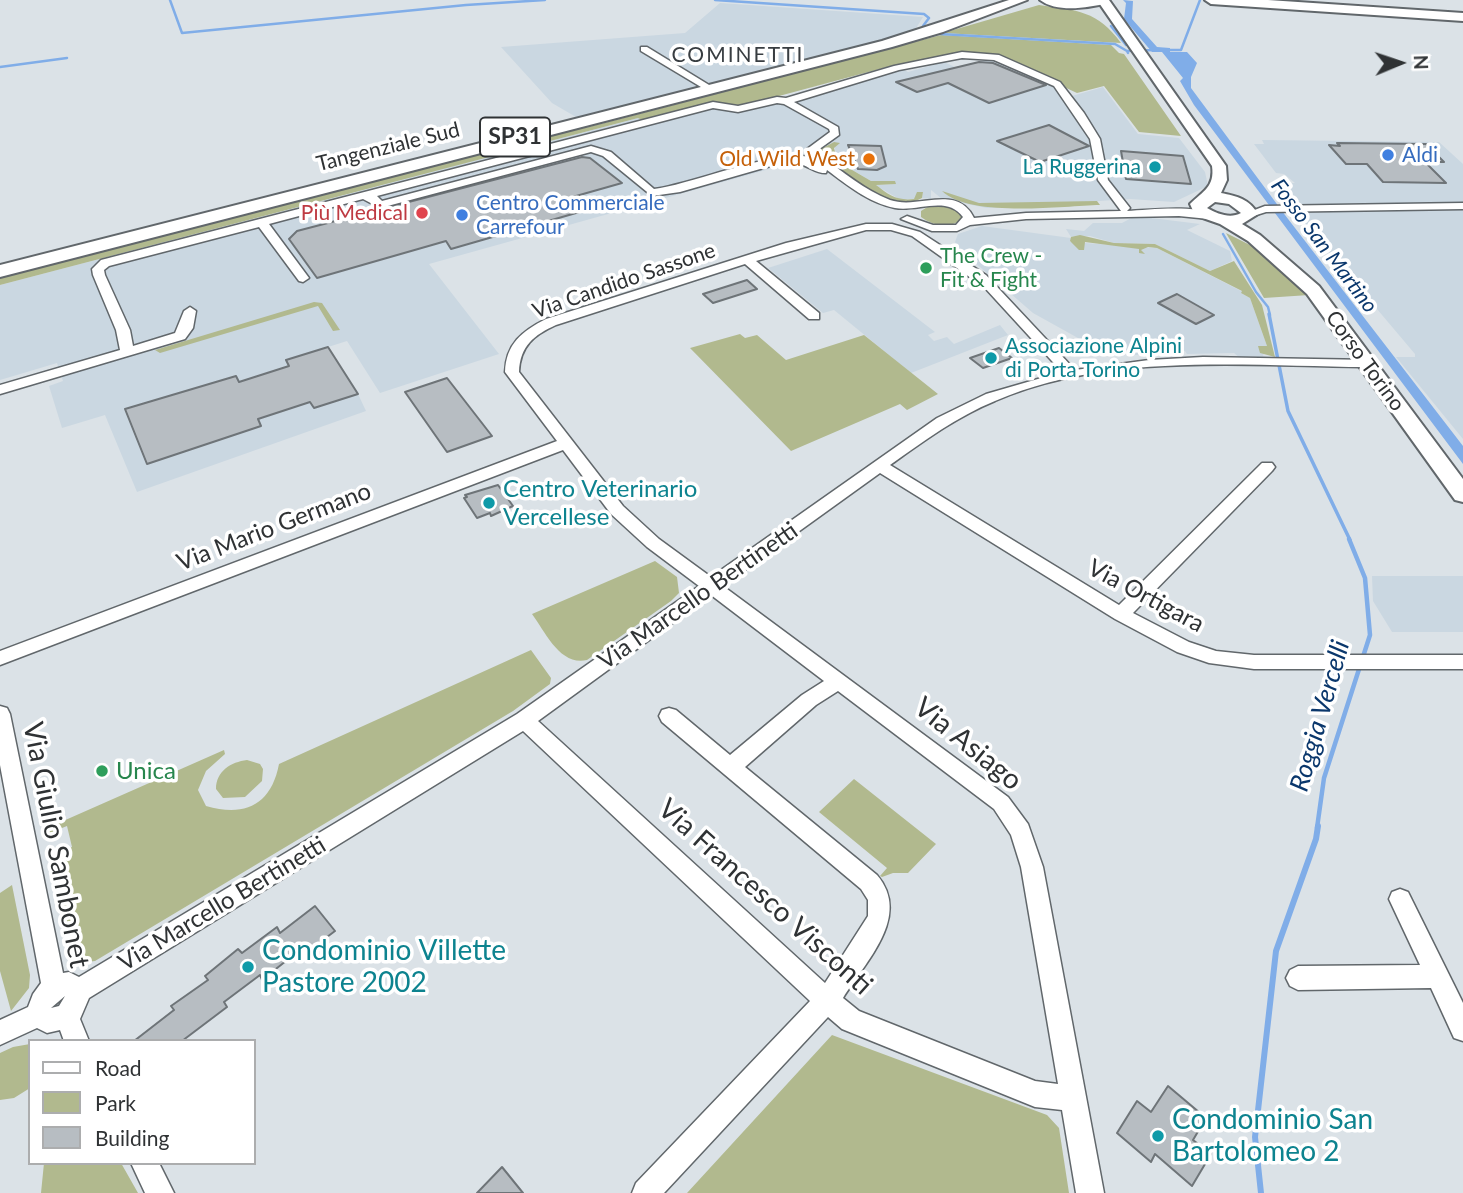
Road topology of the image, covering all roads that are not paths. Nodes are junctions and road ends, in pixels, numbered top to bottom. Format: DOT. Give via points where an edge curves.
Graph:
graph roads {
  1 [pos="1046,0"];
  2 [pos="1103,0"];
  3 [pos="1211,0"];
  4 [pos="1016,1"];
  5 [pos="1078,5"];
  6 [pos="1113,15"];
  7 [pos="1463,17"];
  8 [pos="644,49"];
  9 [pos="709,88"];
  10 [pos="786,100"];
  11 [pos="1219,184"];
  12 [pos="363,196"];
  13 [pos="876,206"];
  14 [pos="916,206"];
  15 [pos="959,206"];
  16 [pos="1463,206"];
  17 [pos="1124,208"];
  18 [pos="1249,209"];
  19 [pos="1210,210"];
  20 [pos="264,221"];
  21 [pos="915,221"];
  22 [pos="962,225"];
  23 [pos="864,226"];
  24 [pos="830,234"];
  25 [pos="1254,238"];
  26 [pos="954,253"];
  27 [pos="748,260"];
  28 [pos="5,267"];
  29 [pos="303,278"];
  30 [pos="988,285"];
  31 [pos="190,311"];
  32 [pos="814,316"];
  33 [pos="517,345"];
  34 [pos="128,354"];
  35 [pos="1366,363"];
  36 [pos="1070,373"];
  37 [pos="0,390"];
  38 [pos="567,443"];
  39 [pos="880,466"];
  40 [pos="1267,467"];
  41 [pos="1461,490"];
  42 [pos="712,587"];
  43 [pos="1121,614"];
  44 [pos="0,658"];
  45 [pos="1463,662"];
  46 [pos="839,681"];
  47 [pos="0,714"];
  48 [pos="669,716"];
  49 [pos="524,720"];
  50 [pos="730,767"];
  51 [pos="1401,899"];
  52 [pos="1438,976"];
  53 [pos="1298,978"];
  54 [pos="66,990"];
  55 [pos="827,1001"];
  56 [pos="39,1014"];
  57 [pos="66,1016"];
  58 [pos="1463,1029"];
  59 [pos="0,1033"];
  60 [pos="76,1039"];
  61 [pos="1072,1098"];
  62 [pos="145,1165"];
  63 [pos="160,1193"];
  64 [pos="646,1193"];
  65 [pos="1090,1193"];
  1 -- 5 [label="main road"];
  2 -- 5 [label="main road"];
  2 -- 6 [label="main road, Corso Torino"];
  3 -- 7 [label="main road"];
  4 -- 9 [label="main road, Tangenziale Sud / SP31" via="931,32"];
  5 -- 6 [label="main road" via="1095,6"];
  6 -- 11 [label="main road, Corso Torino" via="1214,156 1221,171"];
  8 -- 9 [label="street"];
  9 -- 28 [label="main road, Tangenziale Sud / SP31"];
  10 -- 12 [label="street" via="738,109 700,107"];
  10 -- 14 [label="street" via="833,127 832,137 813,149 816,158 882,201"];
  10 -- 17 [label="street" via="962,55 996,57 1057,84 1095,139 1103,180"];
  11 -- 18 [label="main road, Corso Torino" via="1226,195"];
  11 -- 19 [label="main road"];
  12 -- 13 [label="street" via="380,205 591,149 607,154 652,194 796,158 810,162"];
  12 -- 20 [label="street"];
  13 -- 21 [label="street"];
  13 -- 24 [label="street" via="876,212"];
  14 -- 15 [label="street" via="936,201"];
  14 -- 21 [label="street" via="911,211"];
  15 -- 17 [label="street" via="997,211"];
  15 -- 22 [label="street" via="968,214"];
  16 -- 18 [label="street"];
  17 -- 19 [label="street"];
  18 -- 19 [label="main road"];
  18 -- 19 [label="main road"];
  18 -- 25 [label="main road, Corso Torino"];
  19 -- 22 [label="street" via="1027,216"];
  19 -- 25 [label="main road, Corso Torino"];
  20 -- 29 [label="street"];
  20 -- 34 [label="street" via="111,261 98,269"];
  21 -- 22 [label="street" via="938,229"];
  22 -- 26 [label="street" via="949,235"];
  23 -- 24 [label="street, Via Candido Sassone"];
  23 -- 26 [label="street" via="920,231"];
  23 -- 30 [label="street" via="916,234"];
  24 -- 27 [label="street, Via Candido Sassone"];
  25 -- 35 [label="main road, Corso Torino" via="1314,290"];
  26 -- 30 [label="street"];
  27 -- 32 [label="street, Via Candido Sassone"];
  27 -- 33 [label="street, Via Candido Sassone" via="551,322"];
  30 -- 36 [label="street"];
  31 -- 34 [label="street" via="180,336"];
  33 -- 38 [label="street, Via Asiago" via="511,357 512,372"];
  34 -- 37 [label="street"];
  35 -- 36 [label="street, Via Marcello Bertinetti" via="1151,364"];
  35 -- 41 [label="main road, Corso Torino"];
  36 -- 39 [label="street, Via Marcello Bertinetti" via="1030,382 965,407"];
  38 -- 42 [label="street, Via Asiago" via="617,510"];
  38 -- 44 [label="street, Via Mario Germano"];
  39 -- 42 [label="street, Via Marcello Bertinetti"];
  39 -- 43 [label="street, Via Ortigara"];
  40 -- 43 [label="street"];
  42 -- 46 [label="street, Via Asiago"];
  42 -- 49 [label="street, Via Marcello Bertinetti"];
  43 -- 45 [label="street, Via Ortigara" via="1183,647 1216,658"];
  46 -- 50 [label="street" via="809,700"];
  46 -- 61 [label="street, Via Asiago" via="1001,803 1020,831 1032,867"];
  47 -- 54 [label="street, Via Giulio Sambonet"];
  48 -- 50 [label="street"];
  49 -- 54 [label="street, Via Marcello Bertinetti"];
  49 -- 55 [label="street, Via Francesco Visconti"];
  50 -- 55 [label="street" via="878,892 882,908 878,920"];
  51 -- 52 [label="street"];
  52 -- 53 [label="street"];
  52 -- 58 [label="street"];
  54 -- 56 [label="street" via="43,998"];
  54 -- 57 [label="street" via="76,1004"];
  55 -- 61 [label="street, Via Francesco Visconti" via="851,1020 904,1043 1035,1094"];
  55 -- 64 [label="street"];
  56 -- 57 [label="street" via="51,1021"];
  56 -- 59 [label="street"];
  57 -- 60 [label="street"];
  61 -- 65 [label="street, Via Asiago"];
  62 -- 63 [label="street"];
}
